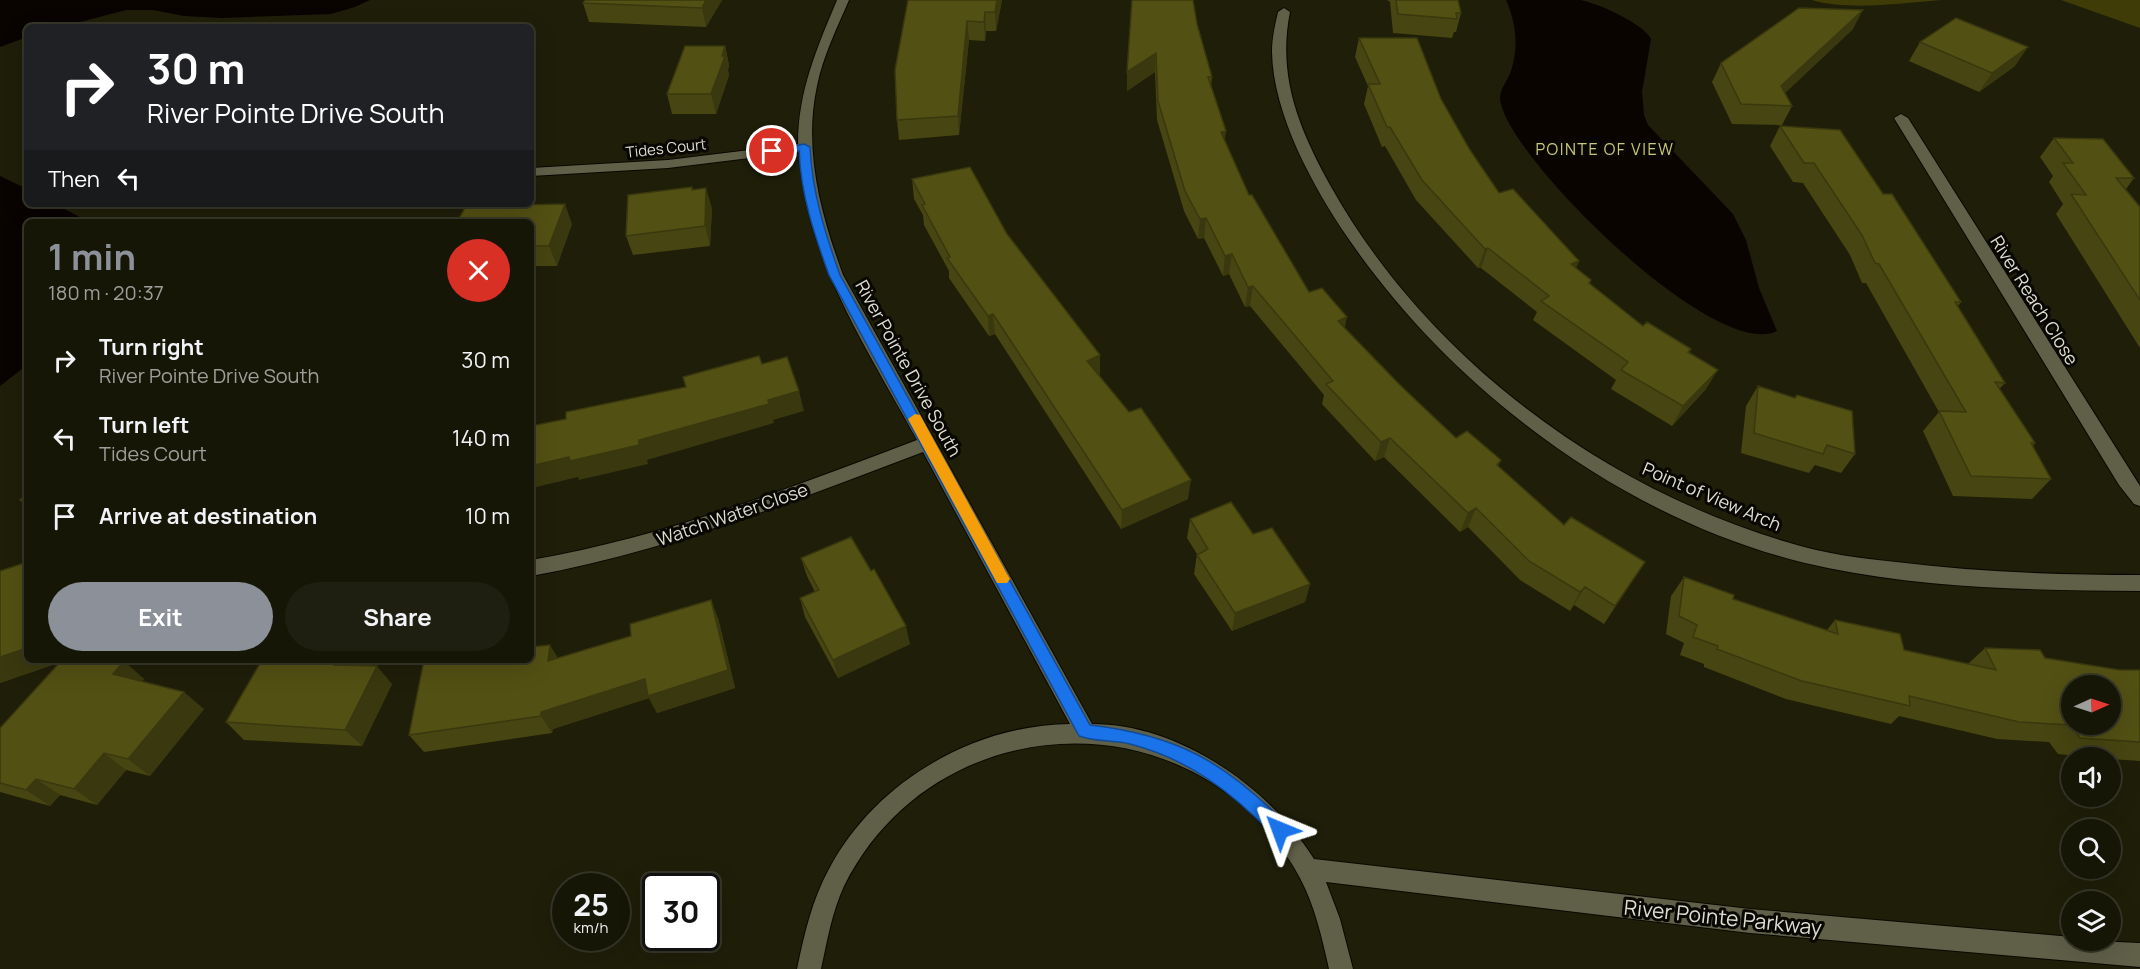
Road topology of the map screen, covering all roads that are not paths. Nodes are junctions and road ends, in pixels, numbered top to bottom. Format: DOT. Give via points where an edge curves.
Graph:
graph roads {
  1 [pos="843,0"];
  2 [pos="1284,12"];
  3 [pos="1901,118"];
  4 [pos="804,147"];
  5 [pos="534,172"];
  6 [pos="928,443"];
  7 [pos="2140,499"];
  8 [pos="534,568"];
  9 [pos="2140,583"];
  10 [pos="1085,731"];
  11 [pos="1307,869"];
  12 [pos="2140,955"];
  13 [pos="809,969"];
  14 [pos="1341,969"];
  1 -- 4 [label="street, River Pointe Drive South" via="818,61 807,102"];
  2 -- 9 [label="street, Point of View Arch" via="1278,47 1284,93 1300,143 1325,193 1360,248 1485,385 1589,461 1659,499 1737,532 1820,559 1940,576"];
  3 -- 7 [label="street, River Reach Close"];
  4 -- 5 [label="street, Tides Court" via="677,165"];
  4 -- 6 [label="street, River Pointe Drive South" via="816,223 834,275"];
  6 -- 8 [label="street, Watch Water Close" via="677,536 580,561"];
  6 -- 10 [label="street, River Pointe Drive South"];
  10 -- 11 [label="street" via="1129,737 1171,749 1210,769 1247,796 1272,821"];
  10 -- 13 [label="street" via="1029,735 975,750 925,778 880,817 843,866 818,924"];
  11 -- 12 [label="street, River Pointe Parkway" via="1750,921"];
  11 -- 14 [label="street" via="1331,923"];
}
